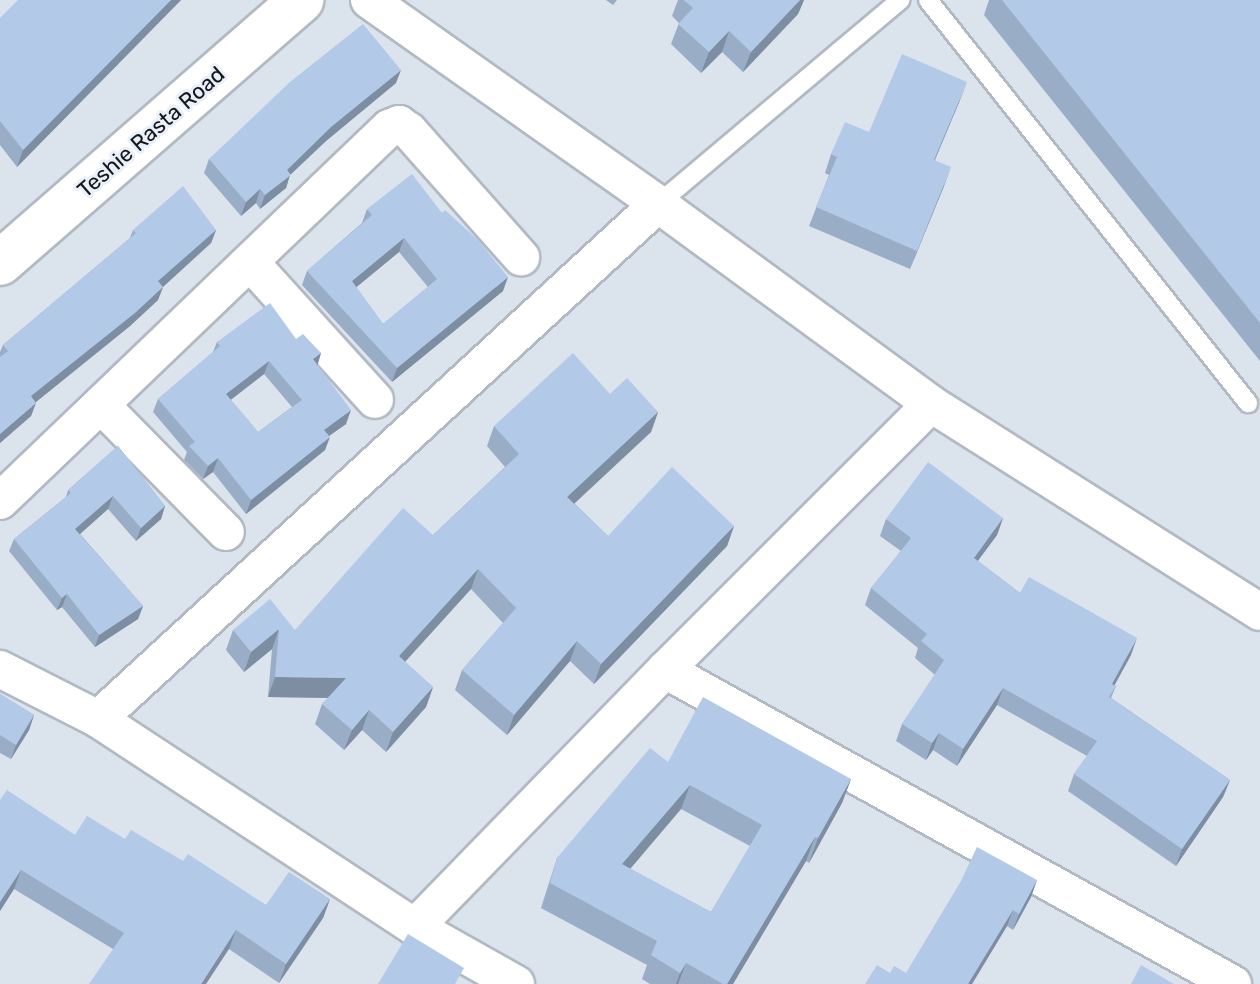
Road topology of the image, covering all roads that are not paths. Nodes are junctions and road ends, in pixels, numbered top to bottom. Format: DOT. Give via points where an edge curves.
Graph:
graph roads {
  1 [pos="302,0"];
  2 [pos="369,0"];
  3 [pos="900,0"];
  4 [pos="928,0"];
  5 [pos="658,204"];
  6 [pos="521,257"];
  7 [pos="250,262"];
  8 [pos="0,263"];
  9 [pos="375,400"];
  10 [pos="1248,403"];
  11 [pos="931,404"];
  12 [pos="101,405"];
  13 [pos="0,501"];
  14 [pos="226,532"];
  15 [pos="1260,612"];
  16 [pos="0,669"];
  17 [pos="665,670"];
  18 [pos="98,719"];
  19 [pos="415,927"];
  20 [pos="516,984"];
  21 [pos="1233,984"];
  1 -- 8 [label="main road, Teshie Rasta Road"];
  2 -- 5 [label="street"];
  3 -- 5 [label="lane"];
  4 -- 10 [label="lane"];
  5 -- 11 [label="street"];
  5 -- 18 [label="street"];
  6 -- 7 [label="street" via="399,124"];
  7 -- 9 [label="street"];
  7 -- 12 [label="street"];
  11 -- 15 [label="street"];
  11 -- 17 [label="street"];
  12 -- 13 [label="street"];
  12 -- 14 [label="street"];
  16 -- 18 [label="street"];
  17 -- 19 [label="street"];
  17 -- 21 [label="street"];
  18 -- 19 [label="street"];
  19 -- 20 [label="street"];
}
